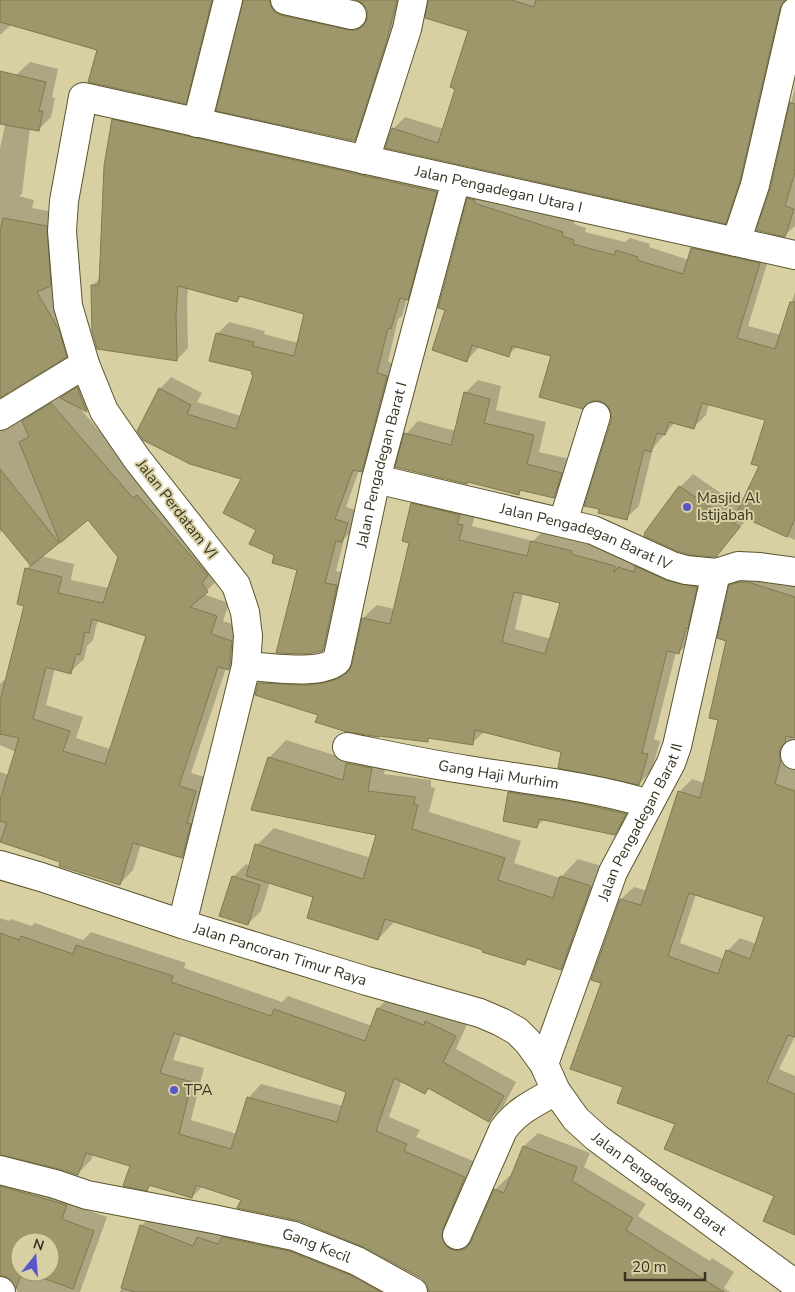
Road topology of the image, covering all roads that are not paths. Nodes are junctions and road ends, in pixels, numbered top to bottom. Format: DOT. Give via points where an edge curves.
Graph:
graph roads {
  1 [pos="228,0"];
  2 [pos="285,0"];
  3 [pos="413,0"];
  4 [pos="795,12"];
  5 [pos="352,15"];
  6 [pos="197,122"];
  7 [pos="365,160"];
  8 [pos="456,180"];
  9 [pos="736,242"];
  10 [pos="795,255"];
  11 [pos="85,364"];
  12 [pos="0,416"];
  13 [pos="596,416"];
  14 [pos="376,479"];
  15 [pos="563,522"];
  16 [pos="794,567"];
  17 [pos="716,573"];
  18 [pos="246,666"];
  19 [pos="347,747"];
  20 [pos="649,804"];
  21 [pos="0,865"];
  22 [pos="182,924"];
  23 [pos="544,1064"];
  24 [pos="556,1091"];
  25 [pos="0,1170"];
  26 [pos="457,1234"];
  27 [pos="795,1284"];
  28 [pos="413,1292"];
  1 -- 6 [label="street"];
  2 -- 5 [label="street"];
  3 -- 7 [label="street" via="407,29"];
  4 -- 9 [label="street" via="755,185"];
  6 -- 7 [label="street"];
  6 -- 11 [label="street, Jalan Perdatam VI" via="83,97 64,201 62,231 68,306"];
  7 -- 8 [label="street, Jalan Pengadegan Utara I"];
  8 -- 9 [label="street, Jalan Pengadegan Utara I"];
  8 -- 14 [label="street, Jalan Pengadegan Barat I"];
  9 -- 10 [label="street, Jalan Pengadegan Utara I"];
  11 -- 12 [label="street"];
  11 -- 18 [label="street, Jalan Perdatam VI" via="104,412 236,585 245,612 248,636"];
  13 -- 15 [label="street"];
  14 -- 15 [label="street, Jalan Pengadegan Barat IV"];
  14 -- 18 [label="street, Jalan Pengadegan Barat I" via="338,660 331,666 313,670"];
  15 -- 17 [label="street, Jalan Pengadegan Barat IV" via="592,530 672,566"];
  16 -- 17 [label="street, Jalan Pengadegan Barat IV" via="738,566"];
  17 -- 20 [label="street, Jalan Pengadegan Barat II" via="677,746"];
  18 -- 22 [label="street, Jalan Perdatam VI"];
  19 -- 20 [label="street, Gang Haji Murhim" via="539,780"];
  20 -- 23 [label="street, Jalan Pengadegan Barat II" via="613,872"];
  21 -- 22 [label="street, Jalan Pancoran Timur Raya"];
  22 -- 23 [label="street, Jalan Pancoran Timur Raya" via="367,982 480,1013 517,1031"];
  23 -- 24 [label="street, Jalan Pengadegan Barat"];
  24 -- 26 [label="street" via="529,1105 503,1130"];
  24 -- 27 [label="street, Jalan Pengadegan Barat" via="576,1119 597,1138"];
  25 -- 28 [label="street, Gang Kecil" via="87,1195 294,1236 357,1261"];
}
